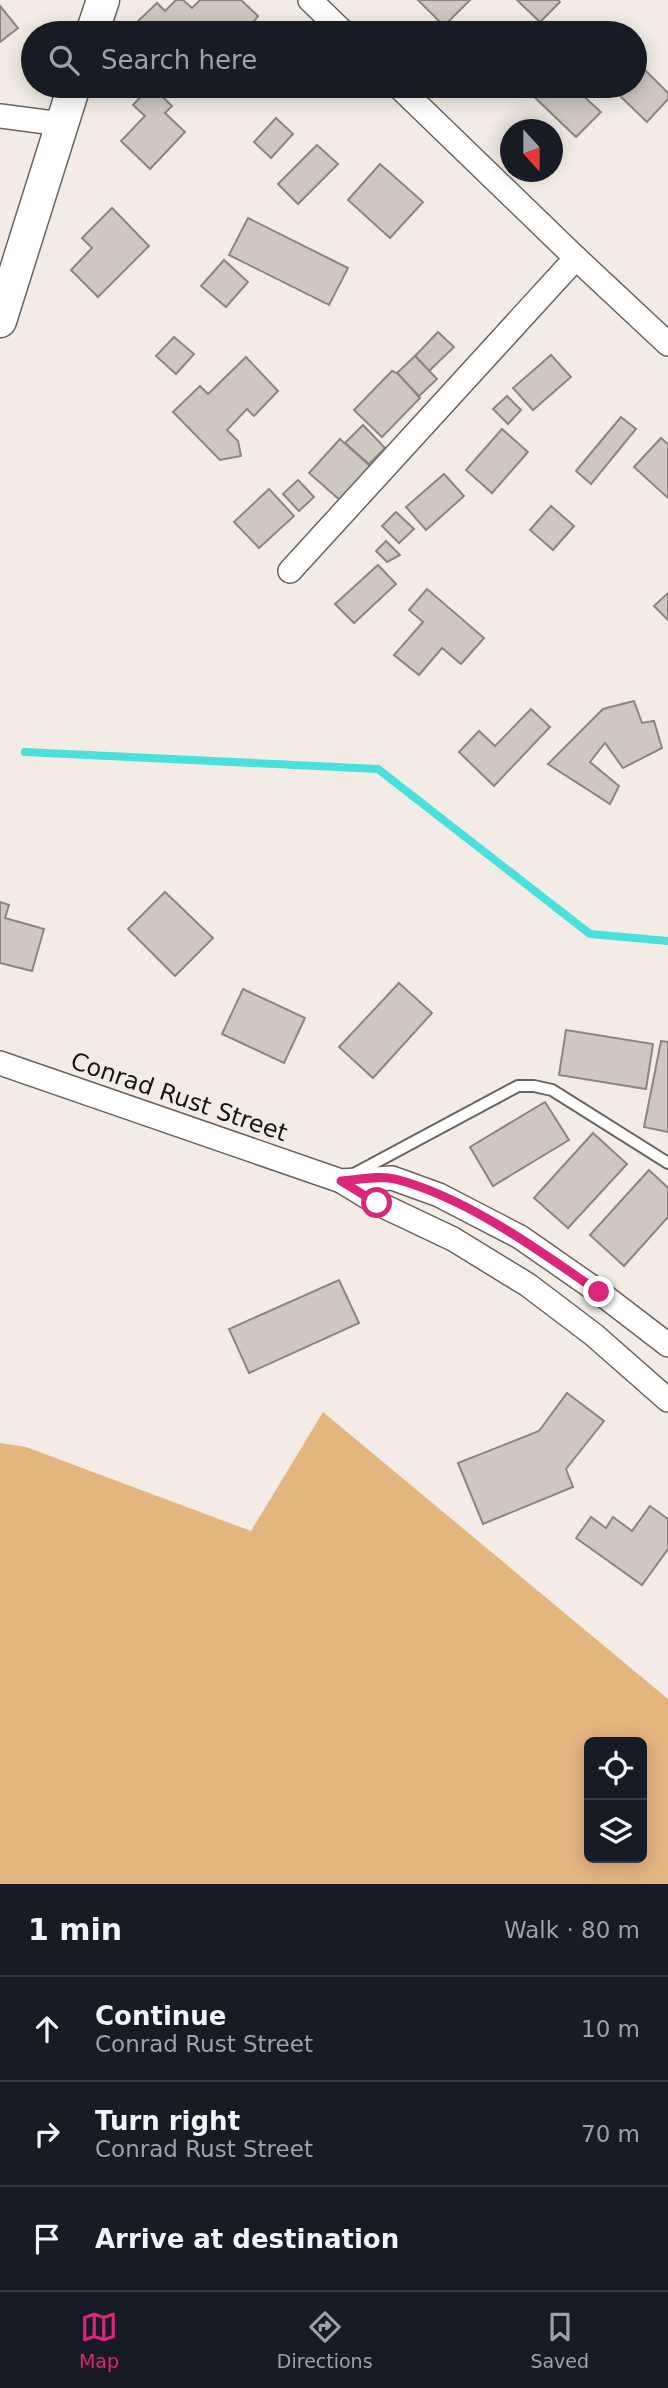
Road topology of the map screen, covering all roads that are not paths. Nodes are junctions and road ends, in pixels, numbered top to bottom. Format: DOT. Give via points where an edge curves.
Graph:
graph roads {
  1 [pos="103,0"];
  2 [pos="310,0"];
  3 [pos="96,21"];
  4 [pos="332,21"];
  5 [pos="70,98"];
  6 [pos="410,98"];
  7 [pos="0,116"];
  8 [pos="61,124"];
  9 [pos="576,258"];
  10 [pos="0,321"];
  11 [pos="668,344"];
  12 [pos="290,571"];
  13 [pos="0,1063"];
  14 [pos="668,1163"];
  15 [pos="341,1181"];
  16 [pos="668,1345"];
  17 [pos="668,1400"];
  1 -- 3 [label="street"];
  2 -- 4 [label="street"];
  5 -- 8 [label="street"];
  6 -- 9 [label="street"];
  7 -- 8 [label="street"];
  8 -- 10 [label="street"];
  9 -- 11 [label="street"];
  9 -- 12 [label="street"];
  13 -- 15 [label="street, Conrad Rust Street"];
  14 -- 15 [label="lane" via="552,1090 518,1086"];
  15 -- 16 [label="street, Conrad Rust Street" via="392,1178 439,1195 520,1237"];
  15 -- 17 [label="street, Conrad Rust Street" via="453,1239 528,1285"];
}
